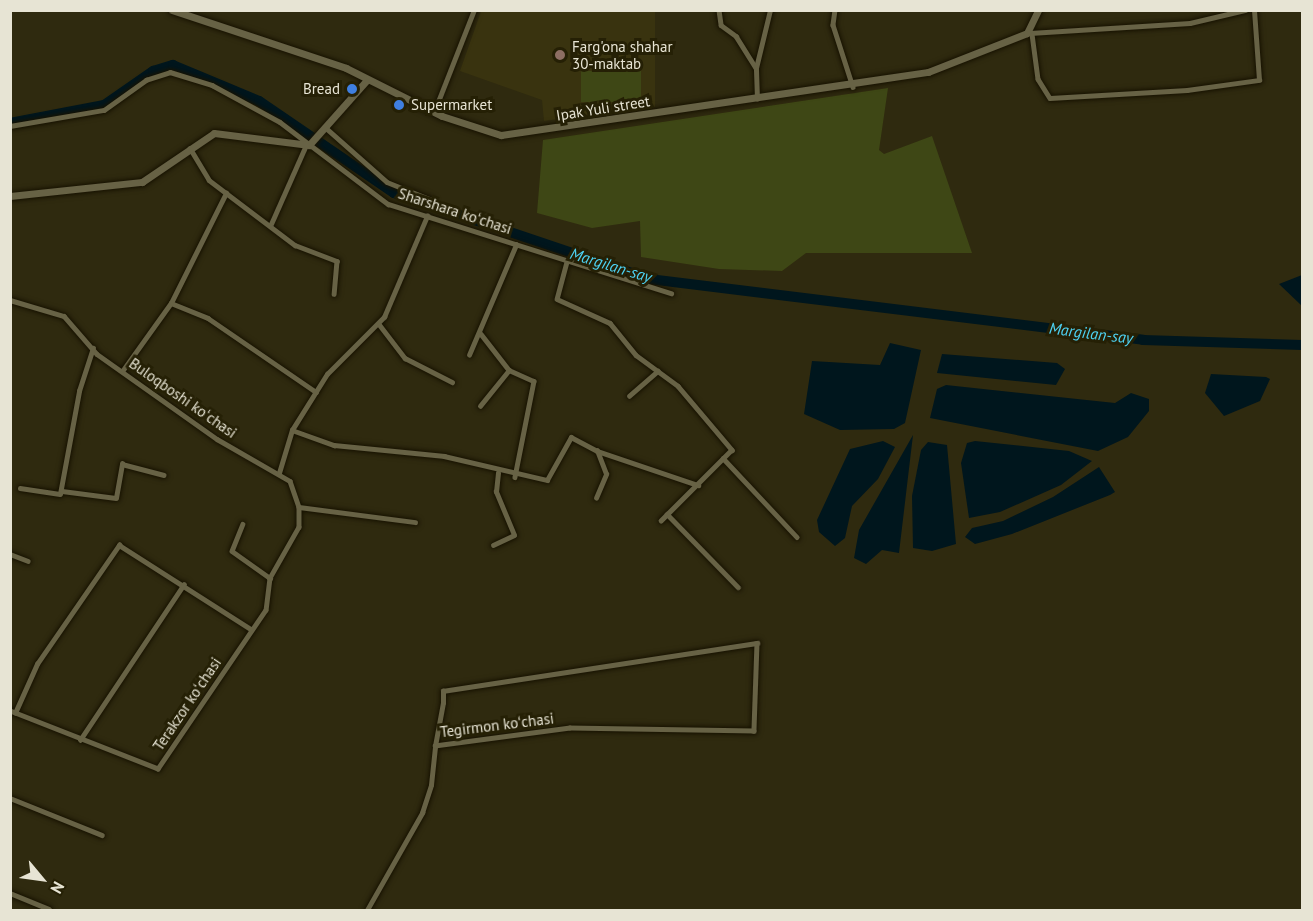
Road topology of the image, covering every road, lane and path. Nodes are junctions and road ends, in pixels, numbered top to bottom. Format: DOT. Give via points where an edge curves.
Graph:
graph roads {
  1 [pos="172,10"];
  2 [pos="474,10"];
  3 [pos="719,10"];
  4 [pos="770,10"];
  5 [pos="834,10"];
  6 [pos="1038,10"];
  7 [pos="1245,10"];
  8 [pos="1254,10"];
  9 [pos="1030,33"];
  10 [pos="756,68"];
  11 [pos="367,80"];
  12 [pos="853,87"];
  13 [pos="757,99"];
  14 [pos="434,112"];
  15 [pos="10,126"];
  16 [pos="326,128"];
  17 [pos="309,144"];
  18 [pos="190,147"];
  19 [pos="226,193"];
  20 [pos="10,196"];
  21 [pos="432,200"];
  22 [pos="427,216"];
  23 [pos="271,224"];
  24 [pos="516,245"];
  25 [pos="567,262"];
  26 [pos="670,293"];
  27 [pos="334,294"];
  28 [pos="10,300"];
  29 [pos="171,303"];
  30 [pos="379,324"];
  31 [pos="481,334"];
  32 [pos="93,348"];
  33 [pos="469,355"];
  34 [pos="123,370"];
  35 [pos="508,370"];
  36 [pos="658,370"];
  37 [pos="453,382"];
  38 [pos="316,392"];
  39 [pos="629,396"];
  40 [pos="480,406"];
  41 [pos="292,430"];
  42 [pos="597,451"];
  43 [pos="723,458"];
  44 [pos="279,473"];
  45 [pos="498,473"];
  46 [pos="164,475"];
  47 [pos="515,477"];
  48 [pos="698,485"];
  49 [pos="20,488"];
  50 [pos="62,490"];
  51 [pos="596,498"];
  52 [pos="299,507"];
  53 [pos="667,514"];
  54 [pos="661,521"];
  55 [pos="415,522"];
  56 [pos="243,524"];
  57 [pos="796,537"];
  58 [pos="493,545"];
  59 [pos="10,554"];
  60 [pos="28,561"];
  61 [pos="270,578"];
  62 [pos="184,584"];
  63 [pos="738,587"];
  64 [pos="251,629"];
  65 [pos="13,712"];
  66 [pos="80,740"];
  67 [pos="435,746"];
  68 [pos="10,798"];
  69 [pos="102,835"];
  70 [pos="10,893"];
  71 [pos="49,909"];
  72 [pos="367,910"];
  1 -- 11 [label="main road, Ipak Yuli street"];
  2 -- 14 [label="street"];
  3 -- 10 [label="street" via="721,25 736,36"];
  4 -- 10 [label="street"];
  5 -- 12 [label="street" via="833,25"];
  6 -- 9 [label="main road"];
  7 -- 9 [label="street" via="1190,23"];
  8 -- 9 [label="street" via="1259,80 1188,90 1050,98 1038,78"];
  9 -- 12 [label="main road, Ipak Yuli street" via="928,72"];
  10 -- 13 [label="street"];
  11 -- 14 [label="main road, Ipak Yuli street"];
  11 -- 16 [label="main road"];
  12 -- 13 [label="main road, Ipak Yuli street"];
  13 -- 14 [label="main road, Ipak Yuli street" via="501,135"];
  15 -- 17 [label="street" via="104,110 146,80 170,72 212,85 280,122"];
  16 -- 17 [label="main road"];
  16 -- 21 [label="street" via="387,182"];
  17 -- 18 [label="main road, Sharshara koʻchasi" via="214,134"];
  17 -- 22 [label="street, Sharshara koʻchasi" via="388,204"];
  17 -- 23 [label="street"];
  18 -- 19 [label="street" via="209,180"];
  18 -- 20 [label="main road, Sharshara koʻchasi" via="134,185"];
  19 -- 23 [label="street"];
  19 -- 29 [label="street"];
  22 -- 24 [label="street, Sharshara koʻchasi"];
  22 -- 30 [label="street"];
  23 -- 27 [label="street" via="295,245 337,261"];
  24 -- 25 [label="street, Sharshara koʻchasi"];
  24 -- 31 [label="street"];
  25 -- 26 [label="street, Sharshara koʻchasi"];
  25 -- 36 [label="street" via="557,299 610,323 636,355"];
  28 -- 32 [label="street, Buloqboshi koʻchasi" via="64,316"];
  29 -- 34 [label="street"];
  29 -- 38 [label="street" via="208,318"];
  30 -- 37 [label="street" via="405,358"];
  30 -- 38 [label="street" via="348,348"];
  31 -- 33 [label="street"];
  31 -- 35 [label="street"];
  32 -- 34 [label="street, Buloqboshi koʻchasi"];
  32 -- 50 [label="street" via="79,391"];
  34 -- 44 [label="street, Buloqboshi koʻchasi" via="217,438"];
  35 -- 40 [label="street"];
  35 -- 47 [label="street" via="535,384"];
  36 -- 39 [label="street"];
  36 -- 43 [label="street" via="678,386 732,450"];
  38 -- 41 [label="street"];
  41 -- 44 [label="street"];
  41 -- 45 [label="street" via="334,445 494,465"];
  42 -- 47 [label="street" via="571,437 548,480"];
  42 -- 48 [label="street"];
  42 -- 51 [label="street" via="606,474"];
  43 -- 48 [label="street"];
  43 -- 57 [label="street"];
  44 -- 52 [label="street, Buloqboshi koʻchasi" via="290,481"];
  45 -- 47 [label="street"];
  45 -- 58 [label="street" via="496,492 514,535"];
  46 -- 50 [label="street" via="122,464 116,498"];
  48 -- 53 [label="street"];
  49 -- 50 [label="street" via="58,496"];
  52 -- 55 [label="street"];
  52 -- 61 [label="street" via="294,540"];
  53 -- 54 [label="street"];
  53 -- 63 [label="street"];
  56 -- 61 [label="street" via="232,551"];
  59 -- 60 [label="street"];
  61 -- 64 [label="street, Terakzor koʻchasi" via="266,610"];
  62 -- 64 [label="street"];
  62 -- 65 [label="street" via="116,547 37,664"];
  62 -- 66 [label="street"];
  64 -- 66 [label="street, Terakzor koʻchasi" via="158,769"];
  65 -- 66 [label="street, Terakzor koʻchasi"];
  67 -- 67 [label="street, Tegirmon koʻchasi" via="442,691 757,643 754,731 570,728"];
  67 -- 72 [label="street" via="422,813"];
  68 -- 69 [label="street"];
  70 -- 71 [label="street"];
}
